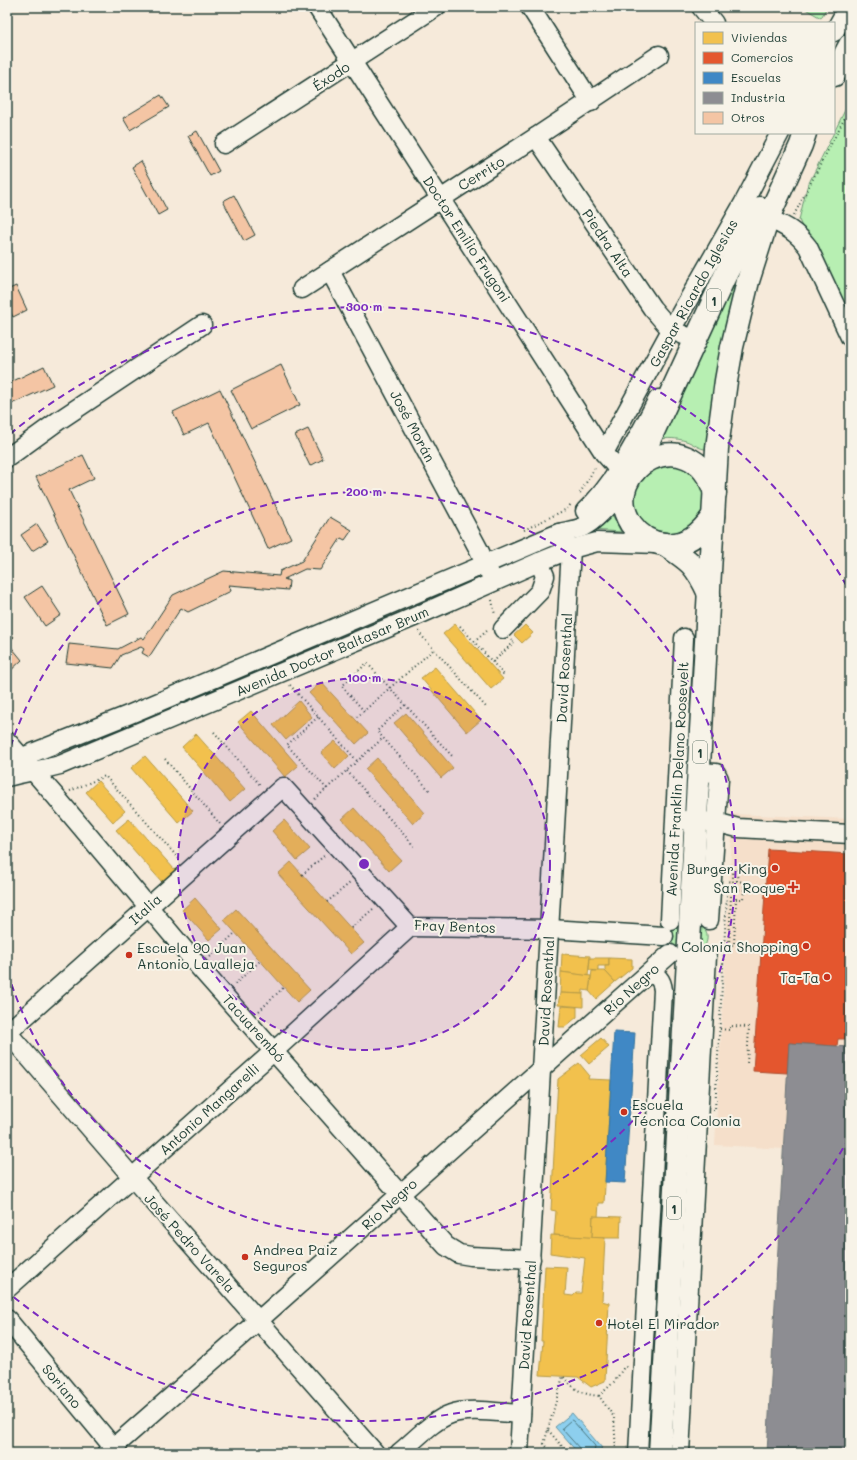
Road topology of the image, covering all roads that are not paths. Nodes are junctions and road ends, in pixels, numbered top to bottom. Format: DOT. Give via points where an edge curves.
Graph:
graph roads {
  1 [pos="317,7"];
  2 [pos="436,7"];
  3 [pos="530,7"];
  4 [pos="701,7"];
  5 [pos="848,7"];
  6 [pos="713,22"];
  7 [pos="835,30"];
  8 [pos="659,55"];
  9 [pos="352,62"];
  10 [pos="591,102"];
  11 [pos="780,134"];
  12 [pos="800,134"];
  13 [pos="805,134"];
  14 [pos="536,137"];
  15 [pos="224,144"];
  16 [pos="440,198"];
  17 [pos="756,212"];
  18 [pos="330,271"];
  19 [pos="725,276"];
  20 [pos="748,281"];
  21 [pos="302,289"];
  22 [pos="709,311"];
  23 [pos="202,325"];
  24 [pos="671,330"];
  25 [pos="850,337"];
  26 [pos="691,338"];
  27 [pos="604,453"];
  28 [pos="7,458"];
  29 [pos="627,475"];
  30 [pos="715,493"];
  31 [pos="713,516"];
  32 [pos="559,534"];
  33 [pos="662,544"];
  34 [pos="571,549"];
  35 [pos="539,562"];
  36 [pos="486,565"];
  37 [pos="493,582"];
  38 [pos="709,594"];
  39 [pos="499,623"];
  40 [pos="706,629"];
  41 [pos="682,682"];
  42 [pos="704,682"];
  43 [pos="680,711"];
  44 [pos="702,712"];
  45 [pos="7,741"];
  46 [pos="14,760"];
  47 [pos="33,772"];
  48 [pos="7,777"];
  49 [pos="277,792"];
  50 [pos="696,821"];
  51 [pos="850,834"];
  52 [pos="149,906"];
  53 [pos="410,926"];
  54 [pos="667,928"];
  55 [pos="550,929"];
  56 [pos="700,940"];
  57 [pos="647,975"];
  58 [pos="7,1032"];
  59 [pos="274,1051"];
  60 [pos="541,1070"];
  61 [pos="686,1166"];
  62 [pos="132,1178"];
  63 [pos="652,1186"];
  64 [pos="676,1187"];
  65 [pos="400,1194"];
  66 [pos="531,1259"];
  67 [pos="7,1289"];
  68 [pos="647,1290"];
  69 [pos="670,1291"];
  70 [pos="7,1319"];
  71 [pos="259,1320"];
  72 [pos="643,1352"];
  73 [pos="666,1352"];
  74 [pos="521,1414"];
  75 [pos="113,1451"];
  76 [pos="375,1453"];
  77 [pos="400,1453"];
  78 [pos="519,1453"];
  79 [pos="638,1453"];
  80 [pos="660,1453"];
  81 [pos="680,1453"];
  1 -- 9 [label="street, Doctor Emilio Frugoni"];
  2 -- 9 [label="street, Éxodo"];
  3 -- 10 [label="street"];
  4 -- 6 [label="street"];
  5 -- 7 [label="street"];
  8 -- 10 [label="street, Cerrito"];
  9 -- 15 [label="street, Éxodo"];
  9 -- 16 [label="street, Doctor Emilio Frugoni"];
  10 -- 14 [label="street, Cerrito"];
  11 -- 17 [label="street, Gaspar Ricardo Iglesias"];
  12 -- 17 [label="main road, Avenida Doctor Baltasar Brum / 1"];
  13 -- 17 [label="main road, Avenida Franklin Delano Roosevelt / 1" via="801,145"];
  14 -- 16 [label="street, Cerrito"];
  14 -- 24 [label="street, Piedra Alta" via="652,308"];
  16 -- 18 [label="street, Cerrito"];
  16 -- 27 [label="street, Doctor Emilio Frugoni"];
  17 -- 19 [label="main road, Avenida Doctor Baltasar Brum / 1"];
  17 -- 20 [label="main road, Avenida Franklin Delano Roosevelt / 1"];
  17 -- 24 [label="street, Gaspar Ricardo Iglesias"];
  17 -- 25 [label="street" via="788,227 800,236 808,247"];
  18 -- 21 [label="street, Cerrito"];
  18 -- 36 [label="street, José Morán"];
  19 -- 20 [label="main road" via="730,271 738,270 745,274"];
  19 -- 22 [label="main road, Avenida Doctor Baltasar Brum / 1"];
  20 -- 30 [label="main road, Avenida Franklin Delano Roosevelt / 1" via="726,381 717,448"];
  22 -- 26 [label="street, Avenida Doctor Baltasar Brum"];
  22 -- 29 [label="main road, Avenida Doctor Baltasar Brum / 1"];
  23 -- 28 [label="street"];
  24 -- 26 [label="street, Piedra Alta"];
  24 -- 27 [label="street, Gaspar Ricardo Iglesias"];
  26 -- 29 [label="street, Avenida Doctor Baltasar Brum"];
  27 -- 29 [label="street, Doctor Emilio Frugoni"];
  29 -- 30 [label="main road" via="656,457 671,454 681,456 703,469"];
  29 -- 32 [label="street, Avenida Doctor Baltasar Brum" via="590,523"];
  29 -- 33 [label="main road" via="624,504 631,524 646,538"];
  30 -- 31 [label="main road, Avenida Franklin Delano Roosevelt / 1"];
  31 -- 33 [label="main road" via="702,530 689,540"];
  31 -- 38 [label="main road, Avenida Franklin Delano Roosevelt / 1"];
  32 -- 34 [label="street"];
  32 -- 36 [label="street, Avenida Doctor Baltasar Brum"];
  33 -- 34 [label="street, Avenida Doctor Baltasar Brum" via="597,542"];
  33 -- 38 [label="main road" via="692,564"];
  34 -- 35 [label="street, Avenida Doctor Baltasar Brum"];
  34 -- 55 [label="street, David Rosenthal"];
  35 -- 37 [label="street, Avenida Doctor Baltasar Brum"];
  35 -- 39 [label="street" via="545,576 540,591"];
  36 -- 37 [label="street, José Morán"];
  36 -- 46 [label="street, Avenida Doctor Baltasar Brum"];
  37 -- 47 [label="street, Avenida Doctor Baltasar Brum" via="60,765"];
  38 -- 40 [label="main road, Avenida Franklin Delano Roosevelt / 1"];
  40 -- 41 [label="street, Avenida Franklin Delano Roosevelt" via="698,642 694,644 684,641"];
  40 -- 42 [label="main road, Avenida Franklin Delano Roosevelt / 1"];
  41 -- 42 [label="street"];
  41 -- 43 [label="street, Avenida Franklin Delano Roosevelt"];
  42 -- 44 [label="main road, Avenida Franklin Delano Roosevelt / 1"];
  43 -- 44 [label="street"];
  43 -- 50 [label="street, Avenida Franklin Delano Roosevelt"];
  44 -- 50 [label="main road, Avenida Franklin Delano Roosevelt / 1" via="707,773"];
  45 -- 46 [label="street, Tacuarembó"];
  46 -- 47 [label="street, Tacuarembó"];
  47 -- 48 [label="street, Avenida Doctor Baltasar Brum"];
  47 -- 52 [label="street, Tacuarembó"];
  49 -- 52 [label="street, Italia"];
  49 -- 53 [label="street, Fray Bentos" via="304,810"];
  50 -- 51 [label="street" via="738,828"];
  50 -- 54 [label="street, Avenida Franklin Delano Roosevelt"];
  50 -- 56 [label="main road, Avenida Franklin Delano Roosevelt / 1"];
  52 -- 58 [label="street, Italia"];
  52 -- 59 [label="street, Tacuarembó"];
  53 -- 55 [label="street, Fray Bentos"];
  53 -- 59 [label="street, Antonio Mangarelli"];
  54 -- 55 [label="street, Fray Bentos"];
  54 -- 56 [label="street" via="665,944"];
  54 -- 56 [label="street" via="677,914"];
  55 -- 60 [label="street, David Rosenthal"];
  56 -- 57 [label="street, Río Negro"];
  56 -- 61 [label="main road, Avenida Franklin Delano Roosevelt / 1"];
  57 -- 60 [label="street, Río Negro"];
  57 -- 63 [label="street" via="657,976 663,984"];
  58 -- 62 [label="street, José Pedro Varela"];
  59 -- 62 [label="street, Antonio Mangarelli"];
  59 -- 65 [label="street, Tacuarembó"];
  60 -- 65 [label="street, Río Negro"];
  60 -- 66 [label="street, David Rosenthal"];
  61 -- 64 [label="main road, Avenida Franklin Delano Roosevelt / 1"];
  61 -- 81 [label="street"];
  62 -- 67 [label="street, Antonio Mangarelli"];
  62 -- 71 [label="street, José Pedro Varela"];
  63 -- 64 [label="street"];
  63 -- 68 [label="street"];
  64 -- 69 [label="main road, Avenida Franklin Delano Roosevelt / 1"];
  65 -- 66 [label="street, Tacuarembó" via="453,1252 471,1256"];
  65 -- 71 [label="street, Río Negro"];
  66 -- 74 [label="street, David Rosenthal"];
  68 -- 69 [label="street"];
  68 -- 72 [label="street"];
  69 -- 73 [label="main road, Avenida Franklin Delano Roosevelt / 1"];
  70 -- 75 [label="street, Soriano"];
  71 -- 75 [label="street, Río Negro"];
  71 -- 76 [label="street, José Pedro Varela"];
  72 -- 73 [label="street"];
  72 -- 79 [label="street"];
  73 -- 80 [label="main road, Avenida Franklin Delano Roosevelt / 1"];
  74 -- 77 [label="street" via="464,1411 450,1414"];
  74 -- 78 [label="street, David Rosenthal"];
}
